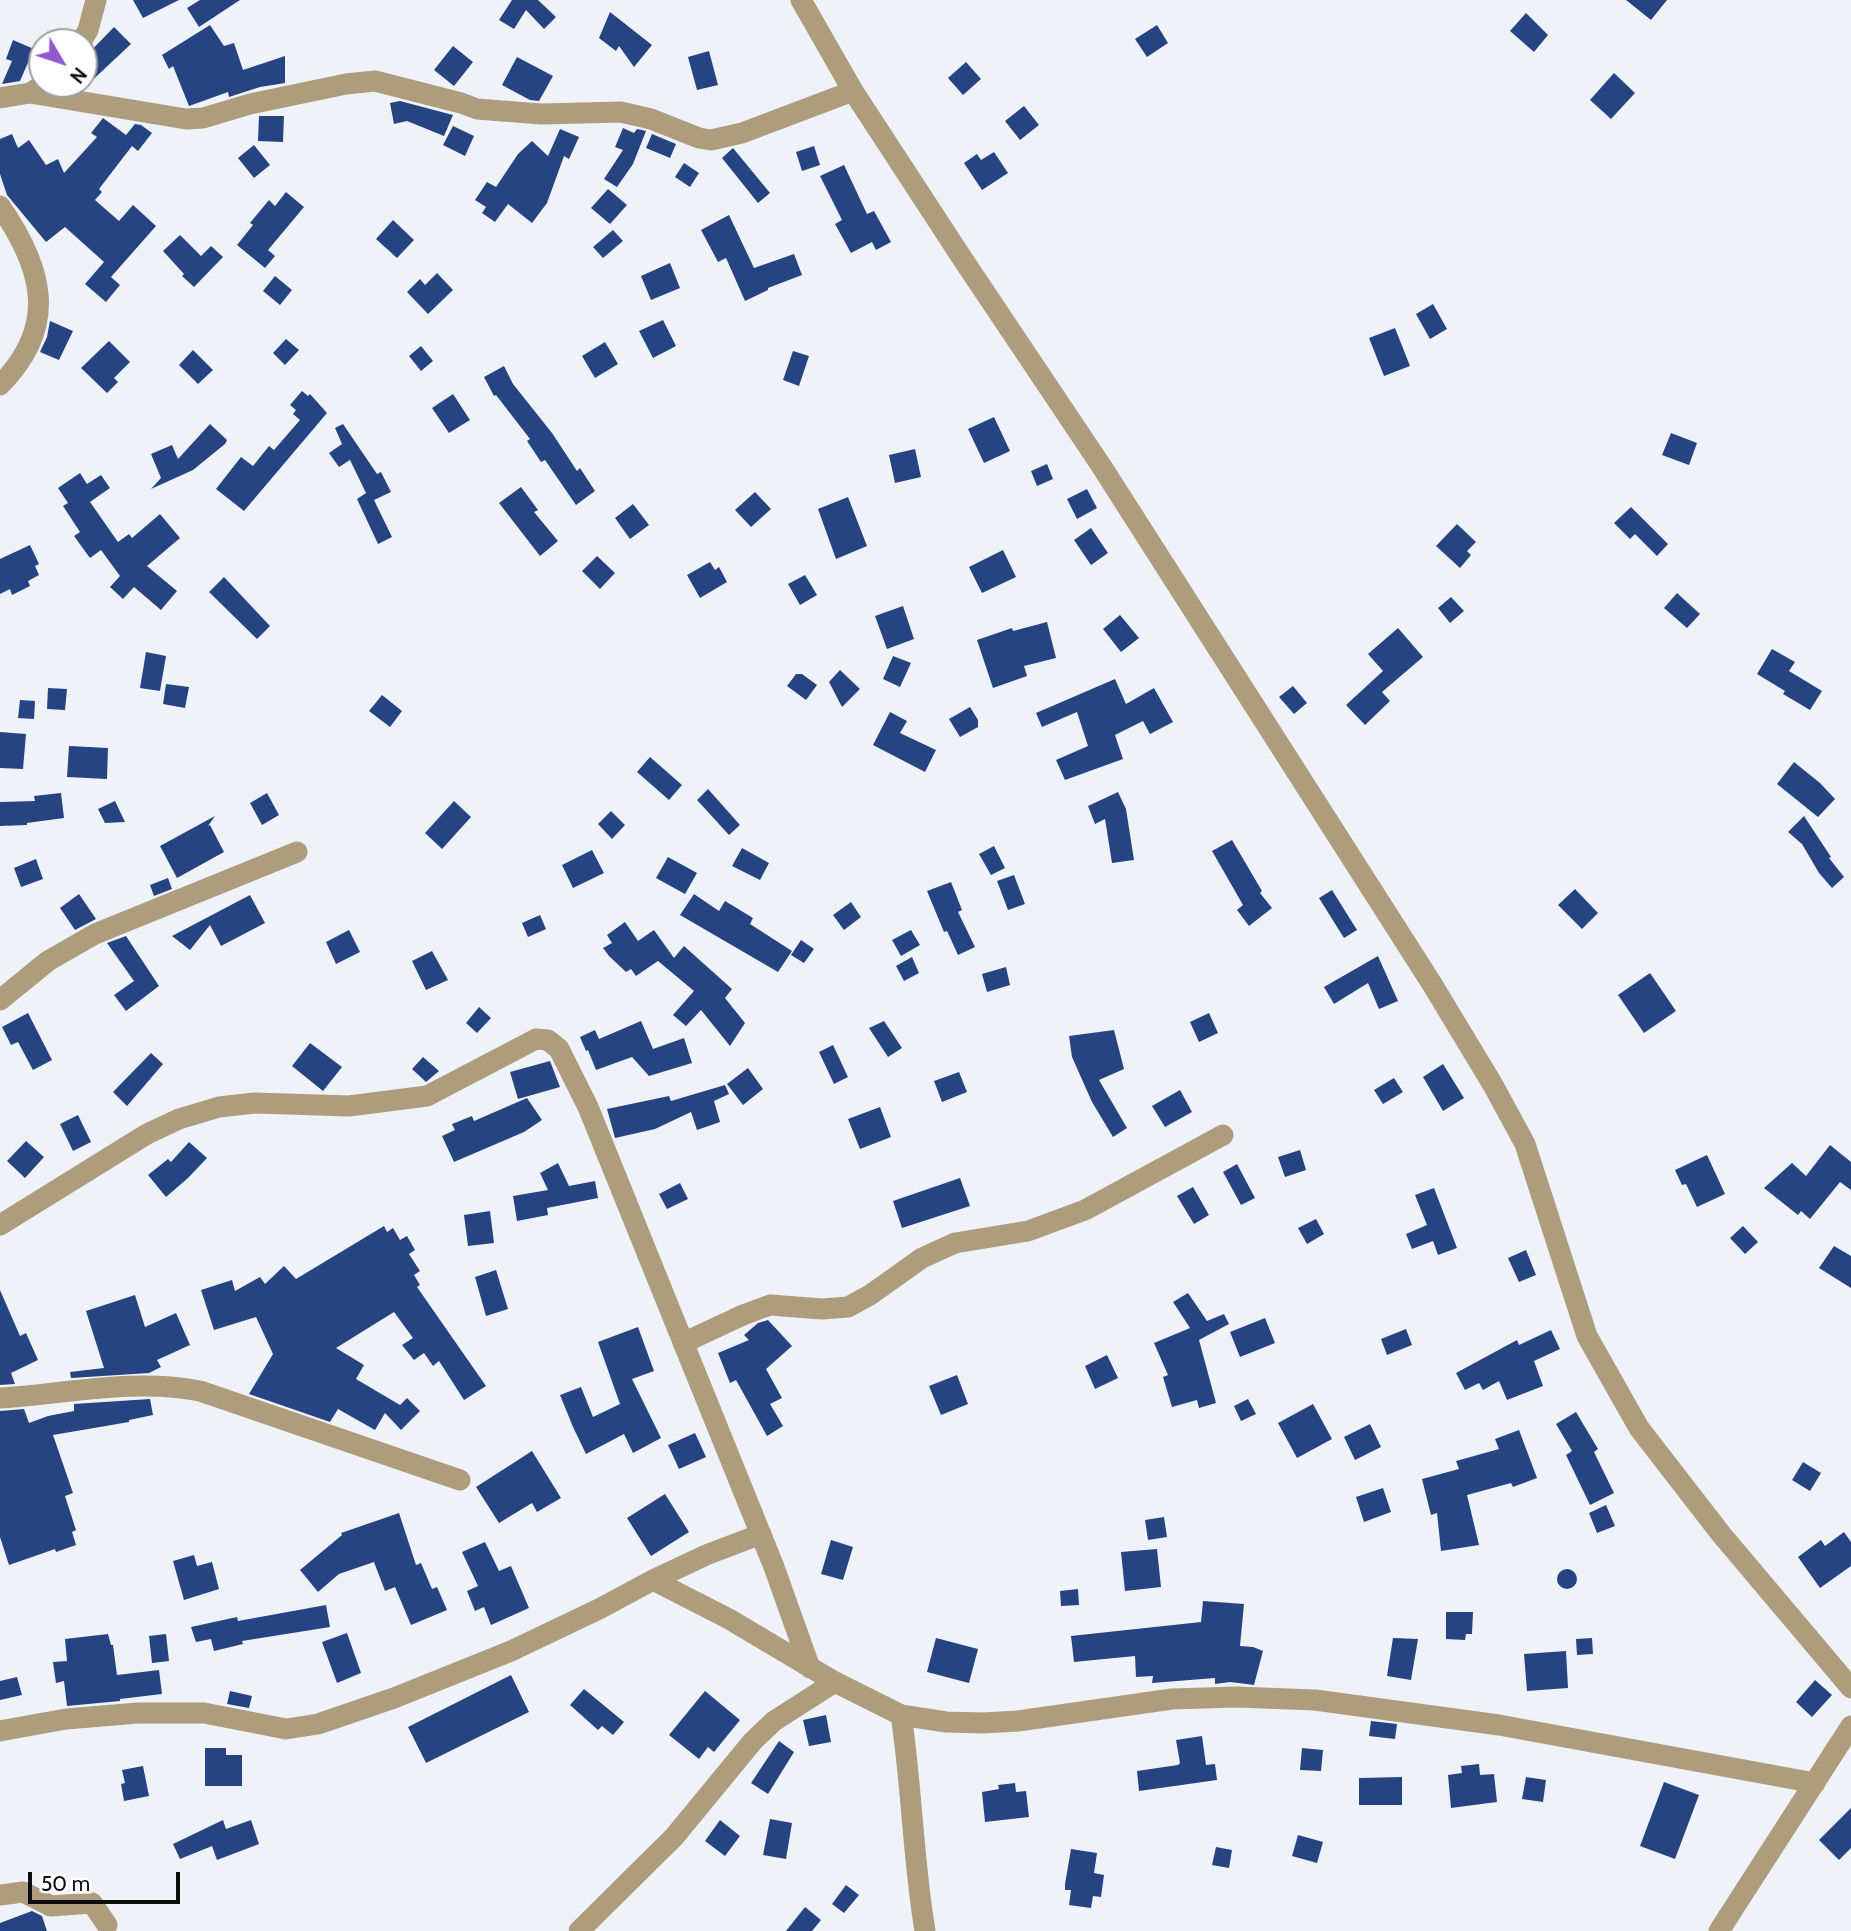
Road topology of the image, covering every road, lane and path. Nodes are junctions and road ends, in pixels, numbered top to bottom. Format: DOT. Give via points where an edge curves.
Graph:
graph roads {
  1 [pos="96,0"];
  2 [pos="801,0"];
  3 [pos="89,28"];
  4 [pos="28,91"];
  5 [pos="853,91"];
  6 [pos="0,98"];
  7 [pos="82,98"];
  8 [pos="0,206"];
  9 [pos="0,385"];
  10 [pos="297,852"];
  11 [pos="0,1000"];
  12 [pos="1223,1135"];
  13 [pos="0,1225"];
  14 [pos="683,1343"];
  15 [pos="0,1398"];
  16 [pos="460,1480"];
  17 [pos="761,1534"];
  18 [pos="653,1580"];
  19 [pos="810,1668"];
  20 [pos="835,1682"];
  21 [pos="1851,1688"];
  22 [pos="901,1715"];
  23 [pos="1851,1726"];
  24 [pos="0,1731"];
  25 [pos="1815,1783"];
  26 [pos="0,1895"];
  27 [pos="107,1925"];
  28 [pos="579,1931"];
  29 [pos="925,1931"];
  30 [pos="1719,1931"];
  1 -- 3 [label="street"];
  2 -- 5 [label="street"];
  4 -- 6 [label="street"];
  5 -- 7 [label="street" via="711,140 621,112 541,114 477,109 375,81 186,119"];
  5 -- 21 [label="street" via="1102,467 1493,1085 1525,1144 1587,1336 1639,1428"];
  8 -- 9 [label="street" via="33,265 39,301 27,349"];
  10 -- 11 [label="street" via="95,934 48,961"];
  12 -- 14 [label="street" via="1085,1210 1028,1231 955,1244 922,1258 848,1307 770,1306"];
  13 -- 14 [label="street" via="179,1119 219,1107 255,1103 374,1105 426,1096 536,1039 548,1040 559,1049 578,1083"];
  14 -- 17 [label="street"];
  15 -- 16 [label="street" via="147,1386 200,1391"];
  17 -- 18 [label="street"];
  17 -- 19 [label="street"];
  18 -- 19 [label="street"];
  18 -- 24 [label="street" via="511,1651 318,1724 286,1729 204,1713 138,1713"];
  19 -- 20 [label="street"];
  20 -- 22 [label="street"];
  20 -- 28 [label="street" via="774,1721 752,1741 674,1837"];
  22 -- 25 [label="street" via="983,1723 1172,1699 1315,1700 1499,1725"];
  22 -- 29 [label="street"];
  23 -- 25 [label="street"];
  25 -- 30 [label="street"];
  26 -- 27 [label="street" via="23,1892 51,1906 92,1903"];
}
